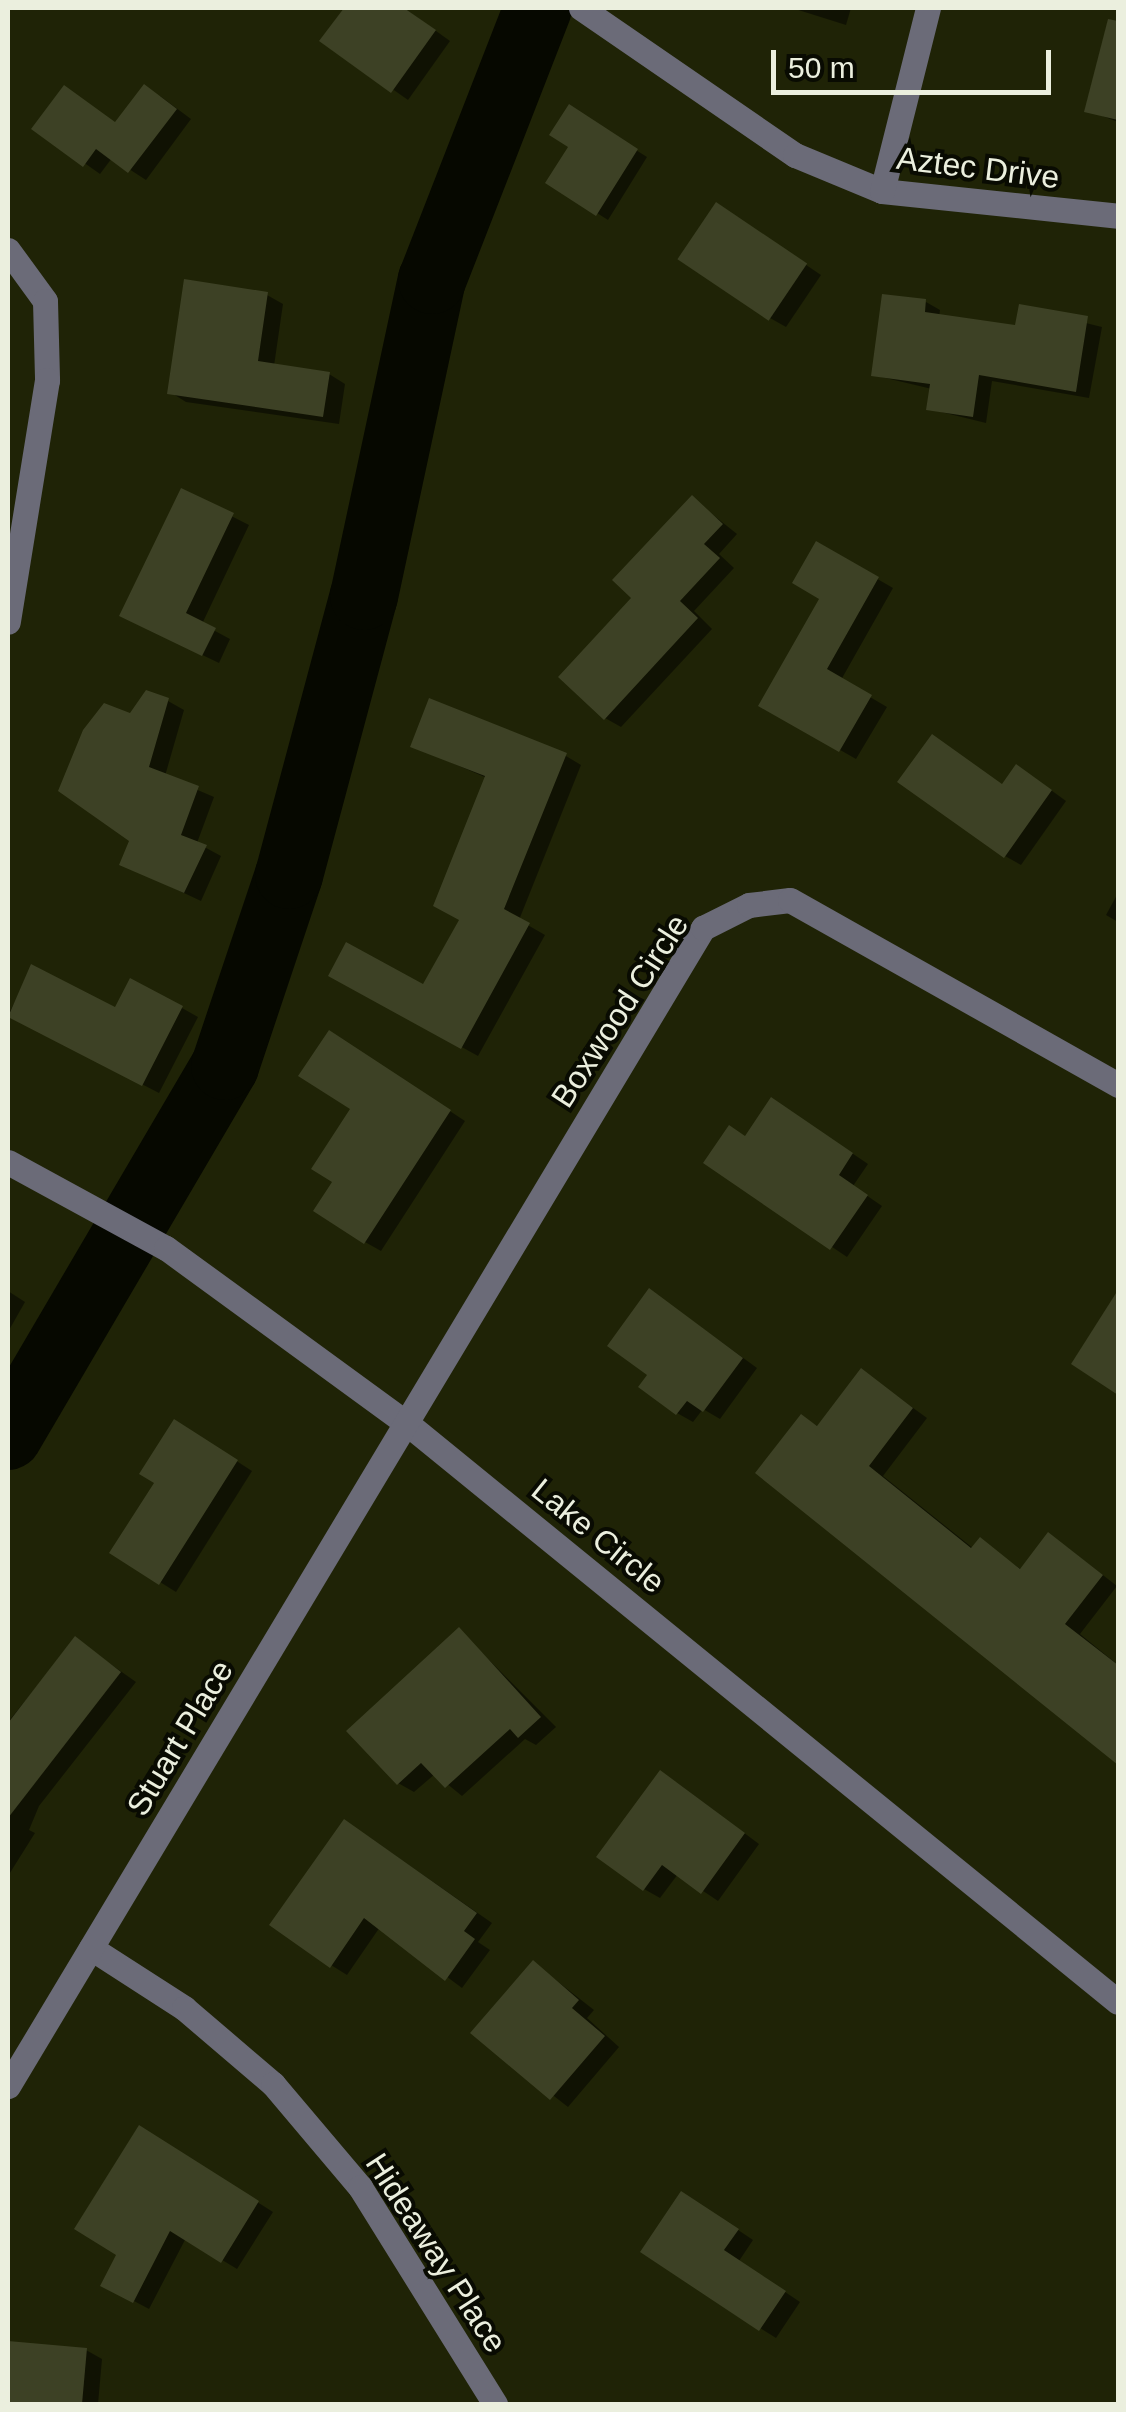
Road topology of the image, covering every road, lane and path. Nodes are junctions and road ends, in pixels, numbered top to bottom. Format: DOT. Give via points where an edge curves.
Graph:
graph roads {
  1 [pos="582,8"];
  2 [pos="928,8"];
  3 [pos="882,190"];
  4 [pos="1118,216"];
  5 [pos="8,250"];
  6 [pos="8,622"];
  7 [pos="1118,1085"];
  8 [pos="8,1162"];
  9 [pos="409,1425"];
  10 [pos="91,1948"];
  11 [pos="1118,2002"];
  12 [pos="8,2086"];
  13 [pos="495,2404"];
  1 -- 3 [label="street, Aztec Drive" via="796,155"];
  2 -- 3 [label="street"];
  3 -- 4 [label="street, Aztec Drive"];
  5 -- 6 [label="street" via="46,301 48,380"];
  7 -- 9 [label="street, Boxwood Circle" via="831,918 790,900 749,904 703,928"];
  8 -- 9 [label="street, Lake Circle" via="166,1248"];
  9 -- 10 [label="street, Stuart Place"];
  9 -- 11 [label="street, Lake Circle"];
  10 -- 12 [label="street, Stuart Place"];
  10 -- 13 [label="street, Hideaway Place" via="184,2008 273,2084 360,2187"];
}
